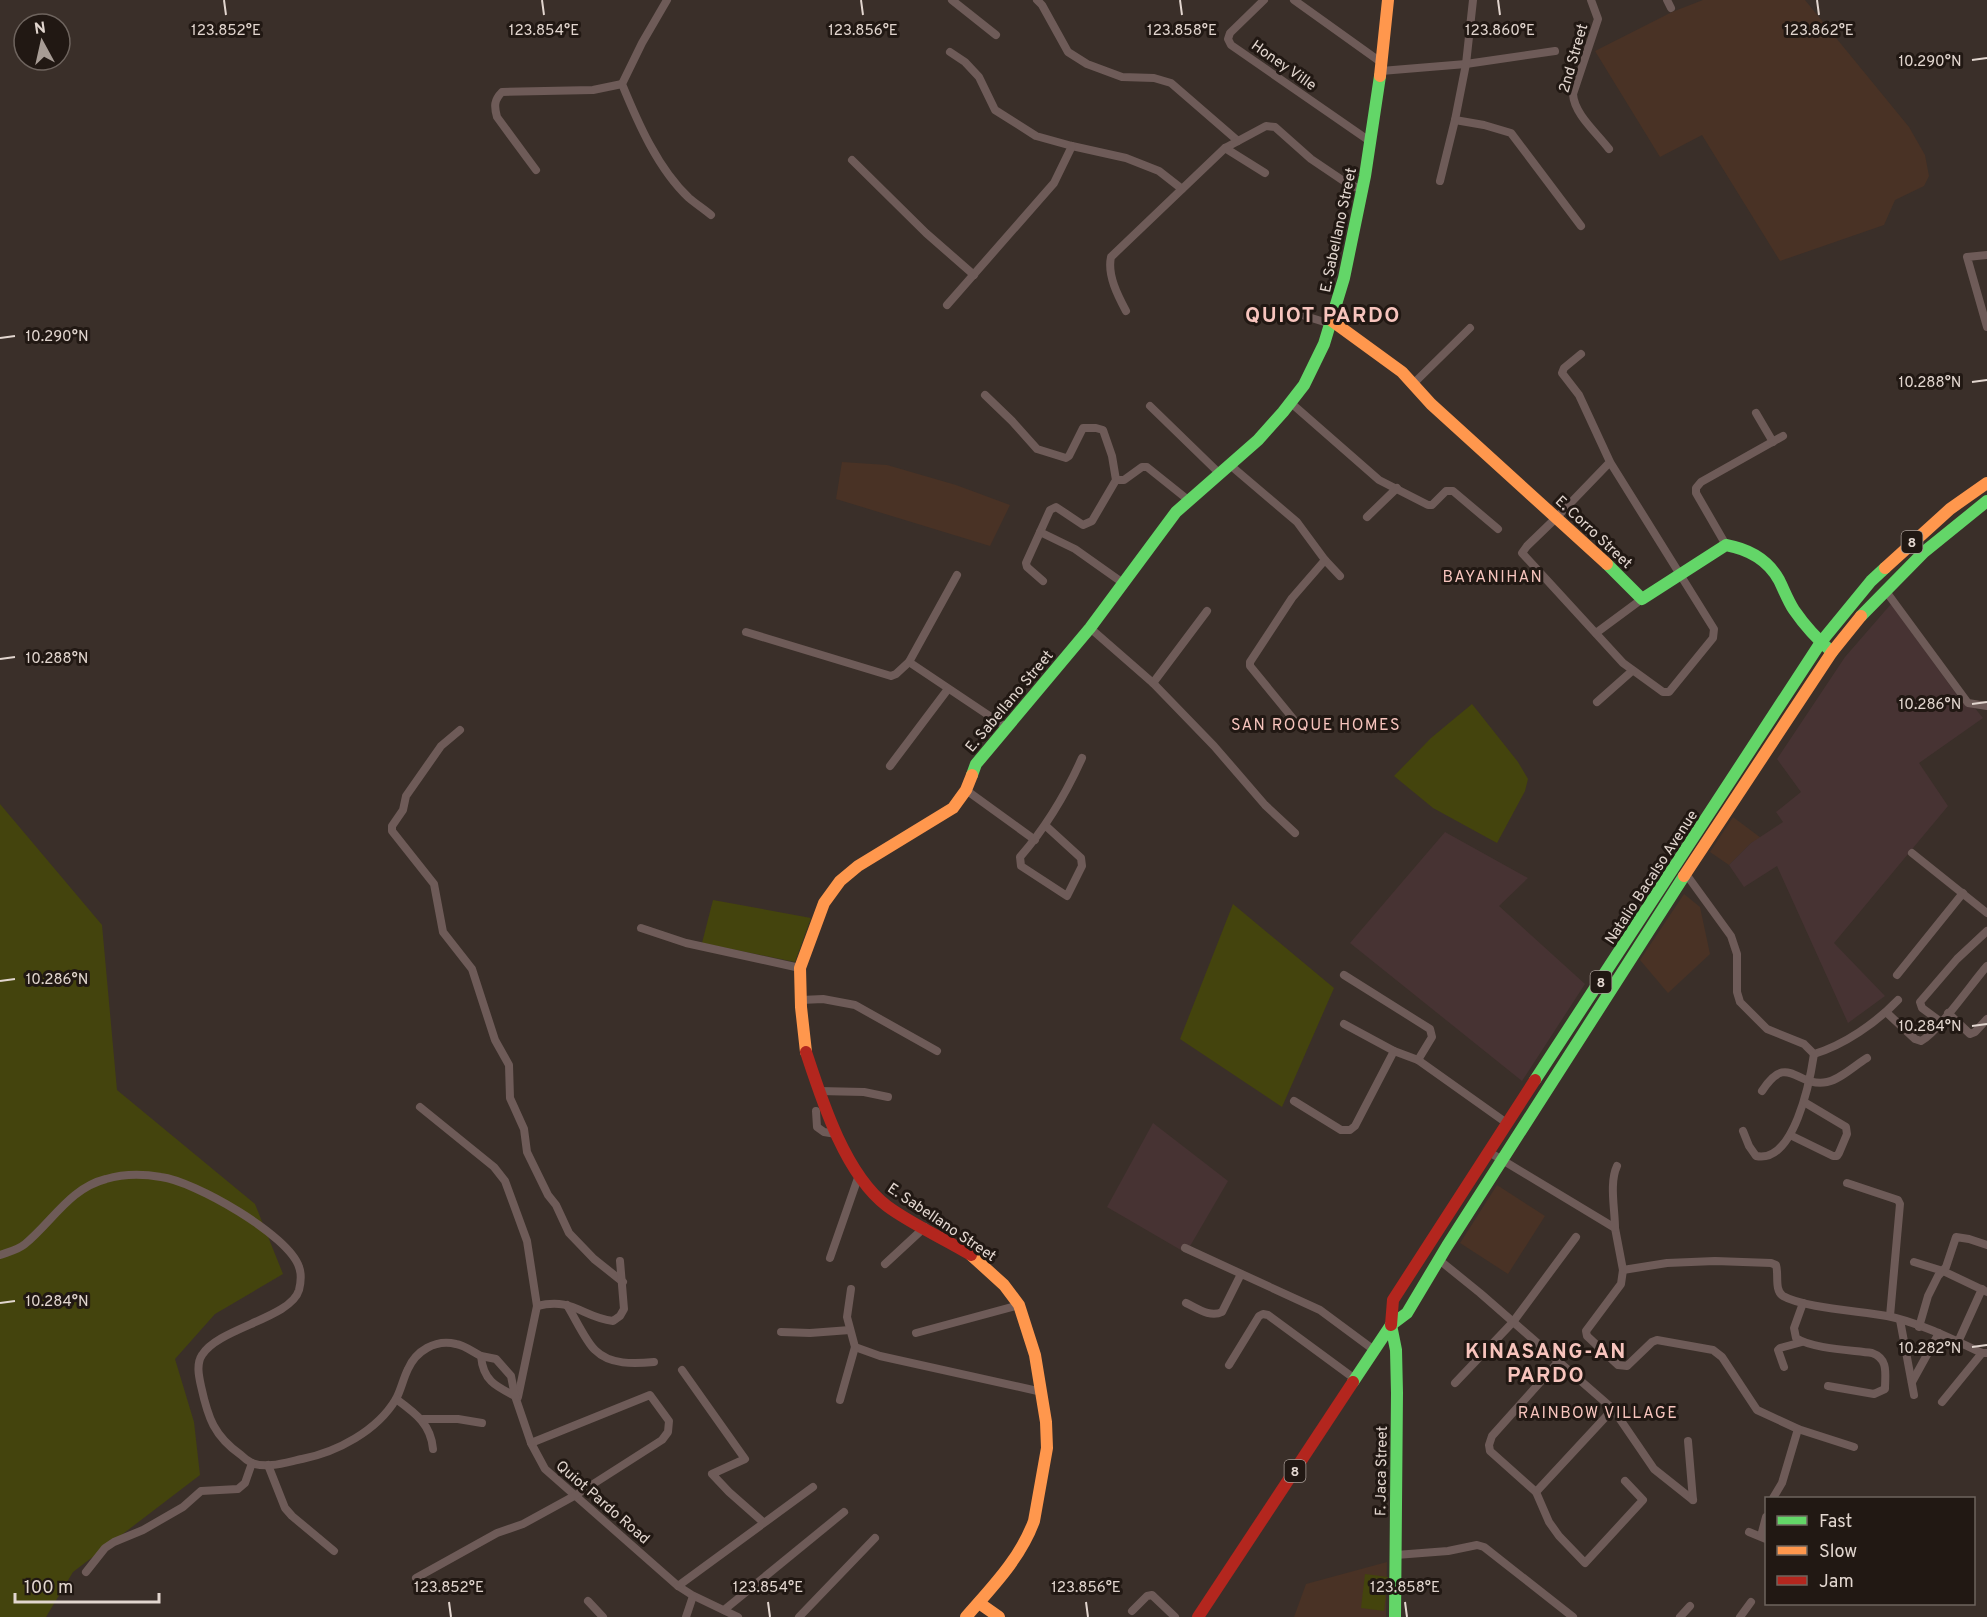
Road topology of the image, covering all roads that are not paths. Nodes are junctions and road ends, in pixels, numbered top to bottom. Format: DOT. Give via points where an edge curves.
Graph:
graph roads {
  1 [pos="668,0"];
  2 [pos="952,0"];
  3 [pos="1037,0"];
  4 [pos="1264,0"];
  5 [pos="1294,0"];
  6 [pos="1388,0"];
  7 [pos="1473,0"];
  8 [pos="1591,0"];
  9 [pos="996,35"];
  10 [pos="1555,51"];
  11 [pos="951,52"];
  12 [pos="1466,64"];
  13 [pos="1382,67"];
  14 [pos="622,84"];
  15 [pos="1455,120"];
  16 [pos="1238,141"];
  17 [pos="1371,142"];
  18 [pos="1072,147"];
  19 [pos="1225,148"];
  20 [pos="1609,149"];
  21 [pos="852,160"];
  22 [pos="536,170"];
  23 [pos="1265,173"];
  24 [pos="1440,181"];
  25 [pos="1182,189"];
  26 [pos="1364,190"];
  27 [pos="711,215"];
  28 [pos="1581,226"];
  29 [pos="1987,255"];
  30 [pos="974,274"];
  31 [pos="947,305"];
  32 [pos="1126,311"];
  33 [pos="1305,316"];
  34 [pos="1331,322"];
  35 [pos="1987,327"];
  36 [pos="1470,328"];
  37 [pos="1581,354"];
  38 [pos="1413,384"];
  39 [pos="985,395"];
  40 [pos="1291,403"];
  41 [pos="1149,405"];
  42 [pos="1756,413"];
  43 [pos="1783,436"];
  44 [pos="1773,442"];
  45 [pos="1610,462"];
  46 [pos="1225,470"];
  47 [pos="1116,480"];
  48 [pos="1987,483"];
  49 [pos="1397,488"];
  50 [pos="1187,500"];
  51 [pos="1987,501"];
  52 [pos="1367,517"];
  53 [pos="1557,519"];
  54 [pos="1498,529"];
  55 [pos="1040,532"];
  56 [pos="1726,545"];
  57 [pos="1325,560"];
  58 [pos="1679,574"];
  59 [pos="957,575"];
  60 [pos="1340,576"];
  61 [pos="1042,581"];
  62 [pos="1123,583"];
  63 [pos="1885,590"];
  64 [pos="1642,599"];
  65 [pos="1207,611"];
  66 [pos="1090,628"];
  67 [pos="746,632"];
  68 [pos="1596,633"];
  69 [pos="1821,642"];
  70 [pos="1832,652"];
  71 [pos="909,662"];
  72 [pos="1632,671"];
  73 [pos="1153,683"];
  74 [pos="948,689"];
  75 [pos="1597,702"];
  76 [pos="1987,706"];
  77 [pos="1299,726"];
  78 [pos="1006,727"];
  79 [pos="460,729"];
  80 [pos="1082,758"];
  81 [pos="890,766"];
  82 [pos="966,790"];
  83 [pos="1046,826"];
  84 [pos="1294,833"];
  85 [pos="1035,840"];
  86 [pos="1912,853"];
  87 [pos="1686,874"];
  88 [pos="1963,892"];
  89 [pos="1987,913"];
  90 [pos="641,928"];
  91 [pos="1987,931"];
  92 [pos="801,968"];
  93 [pos="1986,970"];
  94 [pos="1344,975"];
  95 [pos="1897,975"];
  96 [pos="801,999"];
  97 [pos="1898,1000"];
  98 [pos="1886,1012"];
  99 [pos="1948,1013"];
  100 [pos="1987,1019"];
  101 [pos="1941,1022"];
  102 [pos="1344,1024"];
  103 [pos="937,1051"];
  104 [pos="1394,1051"];
  105 [pos="1814,1054"];
  106 [pos="1867,1058"];
  107 [pos="1418,1059"];
  108 [pos="1810,1081"];
  109 [pos="819,1091"];
  110 [pos="1762,1091"];
  111 [pos="888,1098"];
  112 [pos="1294,1101"];
  113 [pos="1804,1102"];
  114 [pos="420,1107"];
  115 [pos="816,1111"];
  116 [pos="1508,1124"];
  117 [pos="1743,1131"];
  118 [pos="836,1134"];
  119 [pos="1790,1135"];
  120 [pos="1489,1152"];
  121 [pos="1504,1160"];
  122 [pos="1617,1166"];
  123 [pos="859,1175"];
  124 [pos="1847,1183"];
  125 [pos="925,1227"];
  126 [pos="1615,1228"];
  127 [pos="1575,1236"];
  128 [pos="1987,1245"];
  129 [pos="1185,1248"];
  130 [pos="0,1255"];
  131 [pos="830,1258"];
  132 [pos="1438,1259"];
  133 [pos="620,1261"];
  134 [pos="1914,1262"];
  135 [pos="885,1264"];
  136 [pos="1623,1270"];
  137 [pos="1943,1271"];
  138 [pos="1241,1274"];
  139 [pos="623,1282"];
  140 [pos="850,1289"];
  141 [pos="1985,1290"];
  142 [pos="1186,1303"];
  143 [pos="1803,1303"];
  144 [pos="567,1305"];
  145 [pos="1019,1305"];
  146 [pos="537,1306"];
  147 [pos="1890,1316"];
  148 [pos="1900,1320"];
  149 [pos="1513,1322"];
  150 [pos="1391,1325"];
  151 [pos="1919,1327"];
  152 [pos="850,1330"];
  153 [pos="781,1332"];
  154 [pos="916,1334"];
  155 [pos="1939,1334"];
  156 [pos="1802,1342"];
  157 [pos="1958,1342"];
  158 [pos="855,1347"];
  159 [pos="1374,1350"];
  160 [pos="1985,1353"];
  161 [pos="481,1356"];
  162 [pos="1558,1361"];
  163 [pos="654,1362"];
  164 [pos="1229,1365"];
  165 [pos="1784,1367"];
  166 [pos="682,1370"];
  167 [pos="1356,1379"];
  168 [pos="1912,1382"];
  169 [pos="1455,1383"];
  170 [pos="1828,1386"];
  171 [pos="1042,1392"];
  172 [pos="1914,1395"];
  173 [pos="516,1398"];
  174 [pos="396,1399"];
  175 [pos="840,1400"];
  176 [pos="1942,1401"];
  177 [pos="1613,1409"];
  178 [pos="423,1419"];
  179 [pos="482,1423"];
  180 [pos="1798,1430"];
  181 [pos="1688,1441"];
  182 [pos="531,1443"];
  183 [pos="1854,1447"];
  184 [pos="434,1449"];
  185 [pos="252,1463"];
  186 [pos="268,1465"];
  187 [pos="1626,1481"];
  188 [pos="813,1487"];
  189 [pos="1536,1492"];
  190 [pos="576,1496"];
  191 [pos="1774,1497"];
  192 [pos="844,1512"];
  193 [pos="763,1522"];
  194 [pos="1749,1532"];
  195 [pos="875,1538"];
  196 [pos="1764,1538"];
  197 [pos="334,1551"];
  198 [pos="1396,1555"];
  199 [pos="86,1572"];
  200 [pos="416,1578"];
  201 [pos="678,1586"];
  202 [pos="693,1596"];
  203 [pos="588,1601"];
  204 [pos="1751,1602"];
  205 [pos="979,1603"];
  206 [pos="1690,1606"];
  207 [pos="724,1610"];
  208 [pos="1132,1611"];
  209 [pos="735,1616"];
  210 [pos="1569,1616"];
  211 [pos="603,1617"];
  212 [pos="686,1617"];
  213 [pos="799,1617"];
  214 [pos="966,1617"];
  215 [pos="999,1617"];
  216 [pos="1175,1617"];
  217 [pos="1198,1617"];
  218 [pos="1395,1617"];
  219 [pos="1680,1617"];
  220 [pos="1740,1617"];
  1 -- 14 [label="street"];
  2 -- 9 [label="street"];
  3 -- 16 [label="street" via="1068,52 1122,77 1170,83"];
  4 -- 17 [label="street, Honey Ville" via="1230,33 1232,45"];
  5 -- 13 [label="street"];
  6 -- 13 [label="street, E. Sabellano Street"];
  7 -- 12 [label="street"];
  8 -- 20 [label="street, 2nd Street" via="1598,19 1573,102"];
  10 -- 12 [label="street"];
  11 -- 18 [label="street" via="979,77 995,111 1036,136"];
  12 -- 13 [label="street"];
  12 -- 15 [label="street"];
  13 -- 17 [label="street, E. Sabellano Street"];
  14 -- 22 [label="street" via="593,90 502,92 494,108 497,117"];
  14 -- 27 [label="street" via="639,126 665,168 689,198"];
  15 -- 24 [label="street"];
  15 -- 28 [label="street" via="1511,133"];
  16 -- 19 [label="street"];
  16 -- 26 [label="street" via="1266,126 1275,127 1311,159"];
  17 -- 26 [label="street, E. Sabellano Street"];
  18 -- 25 [label="street" via="1126,158 1159,171"];
  18 -- 30 [label="street" via="1054,183"];
  19 -- 23 [label="street"];
  19 -- 25 [label="street"];
  21 -- 30 [label="street"];
  25 -- 32 [label="street" via="1111,257 1109,268"];
  26 -- 34 [label="street, E. Sabellano Street" via="1344,285"];
  29 -- 35 [label="street" via="1967,257"];
  30 -- 31 [label="street"];
  33 -- 34 [label="street"];
  34 -- 38 [label="street, E. Corro Street"];
  34 -- 40 [label="street, E. Sabellano Street" via="1316,366"];
  36 -- 38 [label="street"];
  37 -- 45 [label="street" via="1562,373 1579,395"];
  38 -- 53 [label="street, E. Corro Street"];
  39 -- 47 [label="street" via="1036,449 1063,458 1069,456 1083,428 1103,430"];
  40 -- 46 [label="street, E. Sabellano Street"];
  40 -- 49 [label="street" via="1379,480"];
  41 -- 46 [label="street"];
  42 -- 44 [label="street"];
  43 -- 44 [label="street"];
  44 -- 56 [label="street" via="1696,488"];
  45 -- 53 [label="street"];
  45 -- 58 [label="street"];
  46 -- 50 [label="street, E. Sabellano Street"];
  46 -- 57 [label="street" via="1297,522"];
  47 -- 50 [label="street" via="1124,480 1147,467"];
  47 -- 55 [label="street" via="1088,524 1083,525 1056,507"];
  48 -- 69 [label="street, Natalio Bacalso Avenue / 8" via="1942,516 1871,581"];
  49 -- 52 [label="street"];
  49 -- 54 [label="street" via="1432,505 1446,491 1453,491"];
  50 -- 62 [label="street, E. Sabellano Street"];
  51 -- 63 [label="street, Natalio Bacalso Avenue / 8" via="1925,550"];
  53 -- 64 [label="street, E. Corro Street"];
  53 -- 68 [label="street" via="1522,553"];
  55 -- 61 [label="street" via="1026,563"];
  55 -- 62 [label="street" via="1075,549"];
  56 -- 58 [label="street"];
  56 -- 69 [label="street" via="1758,558 1774,572 1794,609"];
  57 -- 60 [label="street"];
  57 -- 77 [label="street" via="1292,598 1250,662"];
  58 -- 64 [label="street"];
  58 -- 72 [label="street" via="1714,629 1713,639 1669,692"];
  59 -- 71 [label="street"];
  62 -- 66 [label="street, E. Sabellano Street"];
  63 -- 70 [label="street, Natalio Bacalso Avenue / 8"];
  63 -- 76 [label="street" via="1968,703"];
  64 -- 68 [label="street"];
  65 -- 73 [label="street"];
  66 -- 73 [label="street"];
  66 -- 78 [label="street, E. Sabellano Street"];
  67 -- 71 [label="street" via="891,676"];
  68 -- 72 [label="street"];
  69 -- 70 [label="street"];
  69 -- 116 [label="street, Natalio Bacalso Avenue / 8"];
  70 -- 87 [label="street, Natalio Bacalso Avenue / 8"];
  71 -- 74 [label="street"];
  72 -- 75 [label="street"];
  73 -- 84 [label="street"];
  74 -- 78 [label="street"];
  74 -- 81 [label="street"];
  78 -- 82 [label="street, E. Sabellano Street" via="976,765"];
  79 -- 139 [label="street" via="441,746 406,796 393,831 434,884 443,932 472,969 495,1040 509,1065 510,1098 524,1129 527,1152 548,1195 569,1233"];
  80 -- 83 [label="street"];
  82 -- 85 [label="street"];
  82 -- 92 [label="street, E. Sabellano Street" via="953,808 840,881 824,903"];
  83 -- 85 [label="street"];
  83 -- 85 [label="street" via="1082,858 1067,896 1021,866 1020,857"];
  86 -- 88 [label="street"];
  87 -- 105 [label="street" via="1731,936 1737,954 1738,997 1746,1010 1767,1029 1804,1044"];
  87 -- 121 [label="street, Natalio Bacalso Avenue / 8"];
  88 -- 89 [label="street"];
  88 -- 95 [label="street"];
  90 -- 92 [label="street" via="686,943"];
  91 -- 101 [label="street" via="1920,1002"];
  92 -- 96 [label="street, E. Sabellano Street"];
  93 -- 99 [label="street"];
  94 -- 107 [label="street" via="1430,1029 1432,1036"];
  96 -- 103 [label="street" via="855,1005"];
  96 -- 109 [label="street, E. Sabellano Street" via="805,1048"];
  97 -- 98 [label="street"];
  98 -- 101 [label="street" via="1921,1041"];
  98 -- 105 [label="street" via="1828,1050"];
  99 -- 100 [label="street" via="1970,1034"];
  99 -- 101 [label="street"];
  102 -- 104 [label="street"];
  104 -- 107 [label="street"];
  104 -- 112 [label="street" via="1350,1130 1341,1130"];
  105 -- 108 [label="street"];
  106 -- 108 [label="street" via="1827,1082"];
  107 -- 116 [label="street"];
  108 -- 110 [label="street" via="1779,1072"];
  108 -- 113 [label="street"];
  109 -- 111 [label="street" via="864,1092"];
  109 -- 118 [label="street, E. Sabellano Street"];
  113 -- 119 [label="street"];
  113 -- 119 [label="street" via="1846,1127 1847,1134 1837,1156"];
  114 -- 146 [label="street" via="494,1167 505,1181 527,1240"];
  115 -- 118 [label="street" via="817,1127"];
  116 -- 120 [label="street, Natalio Bacalso Avenue / 8"];
  117 -- 119 [label="street" via="1749,1146 1761,1157 1780,1149"];
  118 -- 123 [label="street, E. Sabellano Street"];
  120 -- 121 [label="street"];
  120 -- 150 [label="street, Natalio Bacalso Avenue / 8" via="1393,1300"];
  121 -- 126 [label="street"];
  121 -- 132 [label="street, Natalio Bacalso Avenue / 8"];
  122 -- 126 [label="street" via="1613,1183"];
  123 -- 125 [label="street, E. Sabellano Street" via="887,1206"];
  123 -- 131 [label="street"];
  124 -- 147 [label="street" via="1900,1204"];
  125 -- 135 [label="street"];
  125 -- 145 [label="street, E. Sabellano Street" via="981,1263"];
  126 -- 136 [label="street"];
  127 -- 149 [label="street"];
  128 -- 137 [label="street" via="1956,1237"];
  129 -- 138 [label="street"];
  130 -- 185 [label="street" via="24,1245 81,1191 120,1176 162,1177 195,1187 274,1236 289,1249 299,1266 298,1294 285,1306 211,1344 201,1357 198,1373 207,1414 224,1444"];
  132 -- 149 [label="street"];
  132 -- 150 [label="street, Natalio Bacalso Avenue / 8" via="1407,1313"];
  133 -- 139 [label="street"];
  134 -- 137 [label="street"];
  136 -- 143 [label="street" via="1667,1263 1771,1263 1778,1271 1782,1296"];
  136 -- 180 [label="street" via="1621,1284 1586,1331 1618,1365 1627,1366 1657,1340 1713,1350 1722,1357 1757,1410"];
  137 -- 141 [label="street"];
  137 -- 151 [label="street" via="1934,1283"];
  138 -- 142 [label="street" via="1222,1312 1211,1314"];
  138 -- 159 [label="street" via="1320,1310"];
  139 -- 144 [label="street" via="624,1309 614,1321"];
  140 -- 152 [label="street"];
  141 -- 157 [label="street"];
  143 -- 147 [label="street"];
  143 -- 156 [label="street" via="1794,1328 1796,1338"];
  144 -- 146 [label="street" via="553,1302"];
  144 -- 163 [label="street" via="595,1350 619,1362"];
  145 -- 154 [label="street"];
  145 -- 171 [label="street, E. Sabellano Street"];
  146 -- 173 [label="street"];
  147 -- 148 [label="street"];
  148 -- 151 [label="street"];
  148 -- 168 [label="street"];
  149 -- 162 [label="street"];
  149 -- 169 [label="street"];
  150 -- 159 [label="street, Natalio Bacalso Avenue / 8"];
  150 -- 198 [label="street, F. Jaca Street" via="1397,1393"];
  151 -- 155 [label="street"];
  152 -- 153 [label="street"];
  152 -- 158 [label="street"];
  155 -- 157 [label="street"];
  155 -- 168 [label="street"];
  156 -- 165 [label="street" via="1778,1350"];
  156 -- 170 [label="street" via="1872,1353 1885,1363 1884,1389 1879,1393"];
  157 -- 160 [label="street"];
  158 -- 171 [label="street"];
  158 -- 175 [label="street"];
  159 -- 167 [label="street, Natalio Bacalso Avenue / 8"];
  160 -- 176 [label="street"];
  161 -- 173 [label="street" via="482,1369 494,1386"];
  161 -- 173 [label="street, Quiot Pardo Road" via="496,1359 511,1376"];
  161 -- 174 [label="street" via="456,1343 427,1347 408,1368"];
  162 -- 177 [label="street"];
  162 -- 189 [label="street" via="1492,1436 1489,1445"];
  164 -- 167 [label="street" via="1263,1314"];
  166 -- 193 [label="street" via="745,1459 712,1474"];
  167 -- 217 [label="street, Natalio Bacalso Avenue / 8"];
  168 -- 172 [label="street"];
  171 -- 205 [label="street, E. Sabellano Street" via="1047,1449 1034,1521 1012,1564"];
  173 -- 182 [label="street, Quiot Pardo Road"];
  174 -- 178 [label="street"];
  174 -- 186 [label="street" via="367,1431 339,1446 312,1457"];
  177 -- 181 [label="street" via="1654,1469 1693,1500"];
  177 -- 189 [label="street"];
  178 -- 179 [label="street"];
  178 -- 184 [label="street"];
  180 -- 183 [label="street"];
  180 -- 191 [label="street" via="1782,1483"];
  182 -- 190 [label="street, Quiot Pardo Road" via="545,1469"];
  182 -- 190 [label="street" via="650,1395 669,1421 668,1432 662,1440"];
  185 -- 186 [label="street"];
  185 -- 199 [label="street" via="245,1483 238,1489 201,1491 163,1519 105,1548"];
  186 -- 197 [label="street" via="285,1508"];
  187 -- 189 [label="street" via="1643,1500 1585,1563 1549,1522"];
  188 -- 193 [label="street"];
  190 -- 200 [label="street" via="524,1524 497,1533"];
  190 -- 201 [label="street, Quiot Pardo Road"];
  192 -- 207 [label="street"];
  193 -- 201 [label="street"];
  194 -- 196 [label="street"];
  195 -- 213 [label="street"];
  198 -- 210 [label="street" via="1484,1547"];
  198 -- 218 [label="street, F. Jaca Street"];
  201 -- 202 [label="street, Quiot Pardo Road"];
  202 -- 207 [label="street, Quiot Pardo Road"];
  202 -- 212 [label="street"];
  203 -- 211 [label="street"];
  204 -- 220 [label="street"];
  205 -- 214 [label="street, E. Sabellano Street"];
  205 -- 215 [label="street"];
  206 -- 219 [label="street"];
  207 -- 209 [label="street, Quiot Pardo Road"];
  208 -- 216 [label="street" via="1152,1595"];
}
